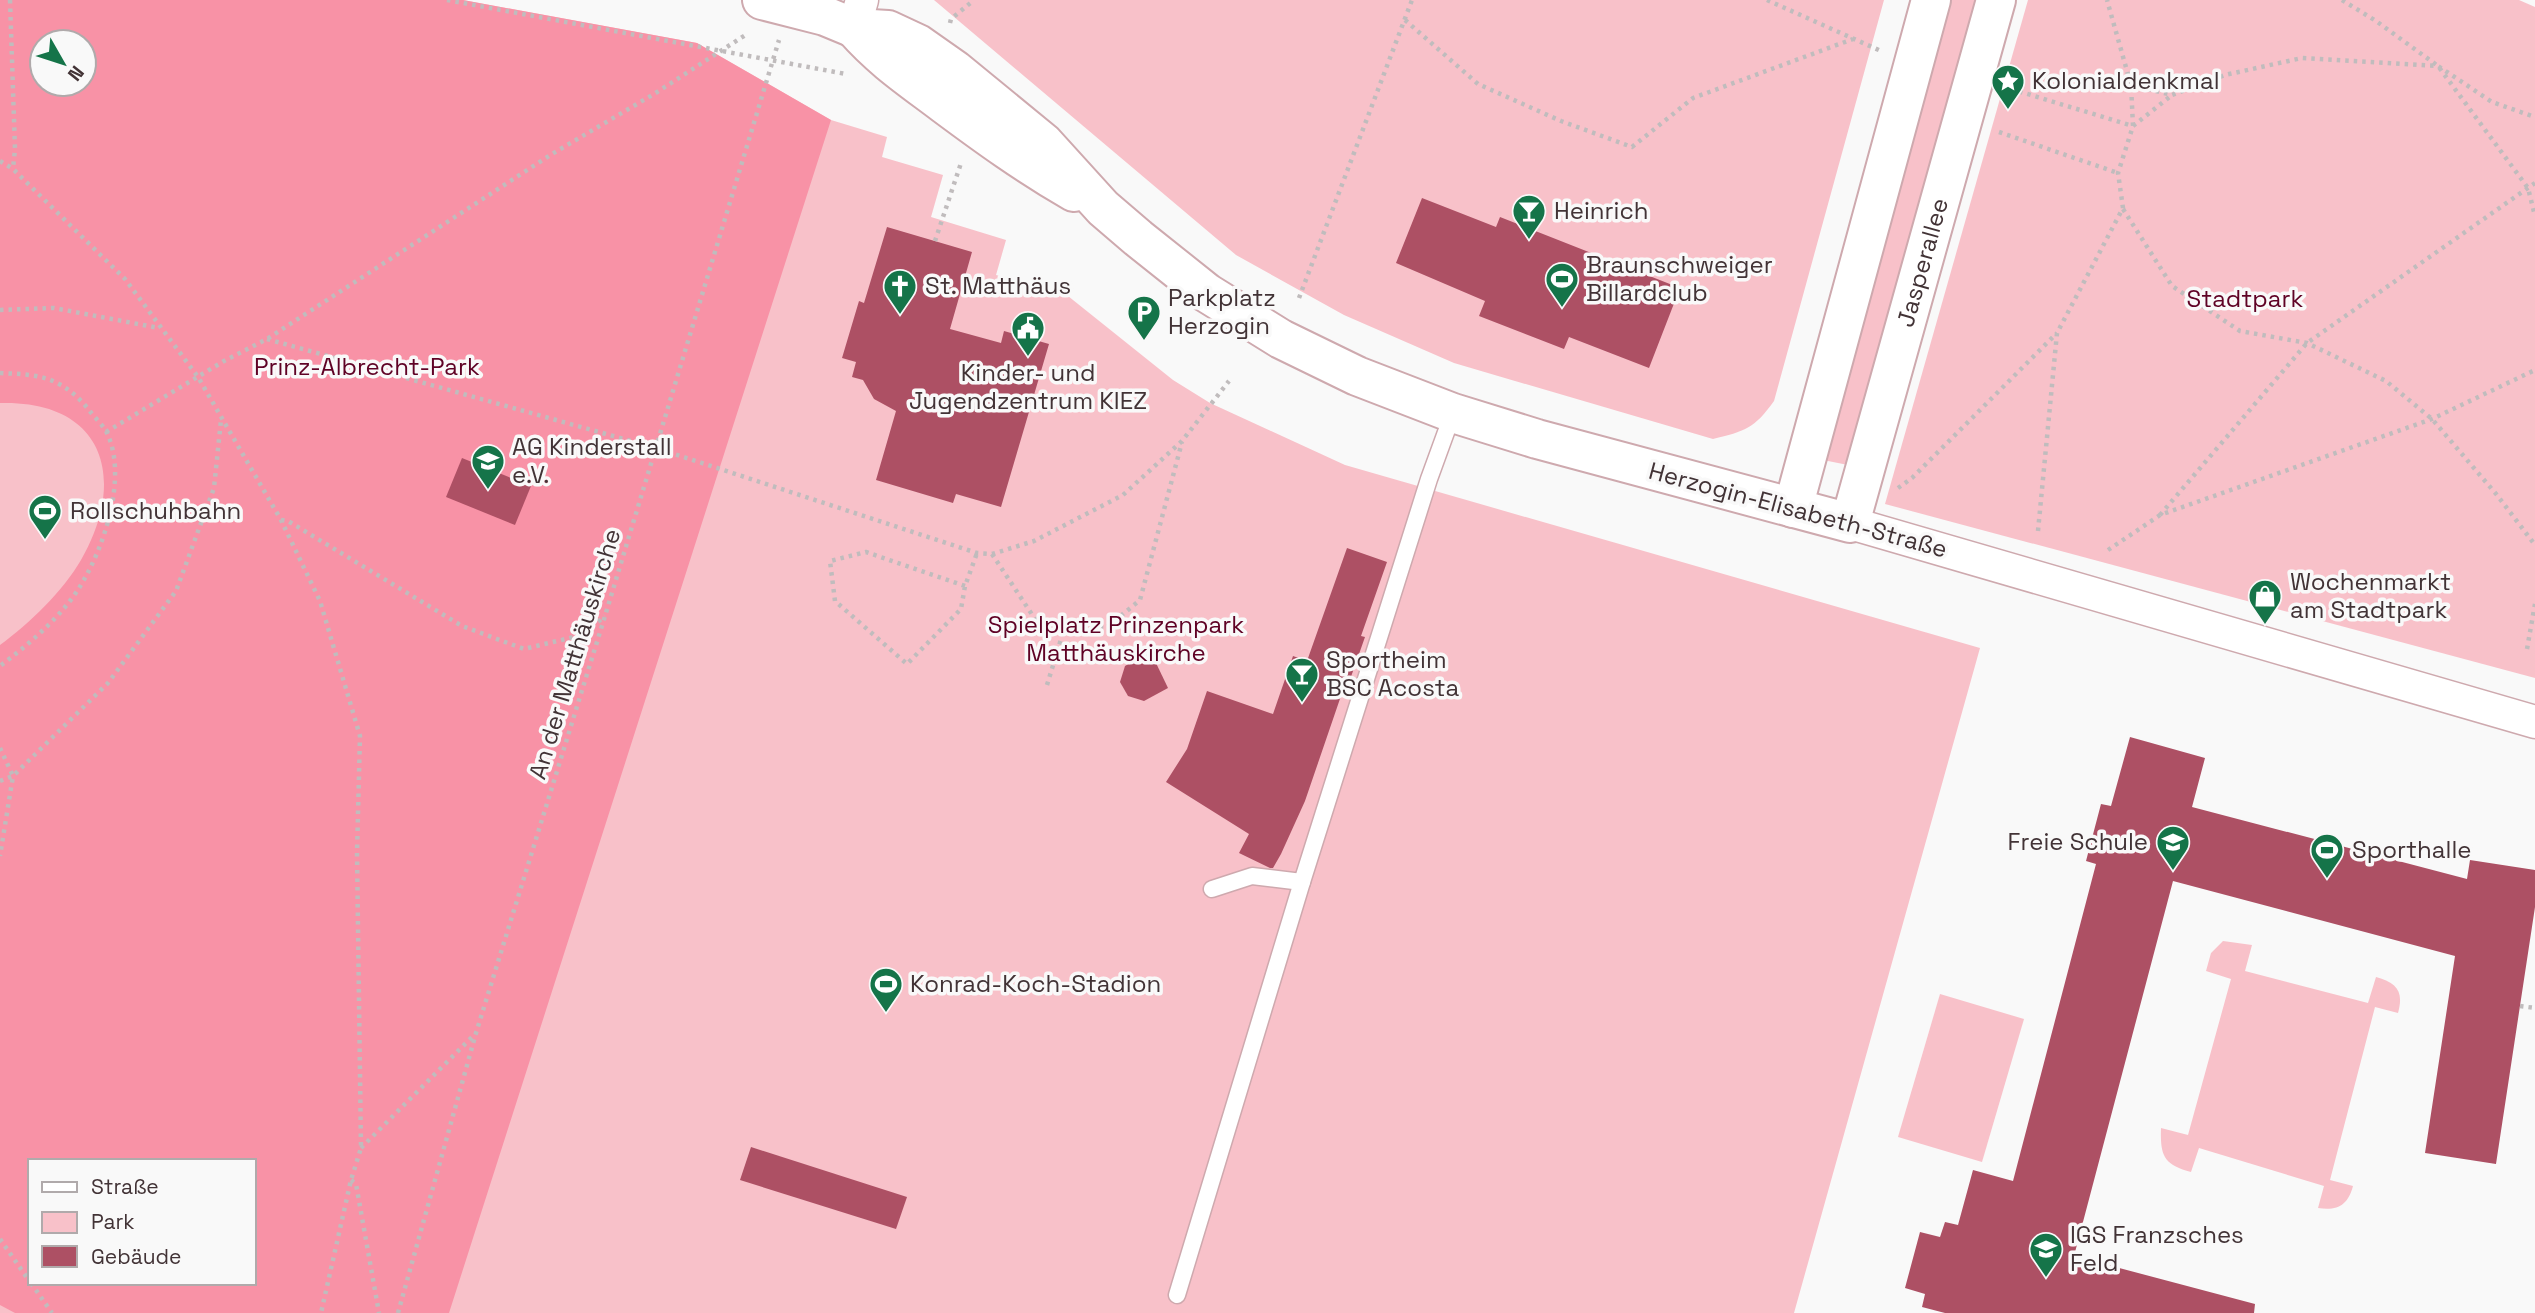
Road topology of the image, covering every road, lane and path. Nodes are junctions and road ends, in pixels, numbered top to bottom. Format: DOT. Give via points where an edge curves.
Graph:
graph roads {
  1 [pos="10,0"];
  2 [pos="447,0"];
  3 [pos="974,0"];
  4 [pos="1412,0"];
  5 [pos="1767,0"];
  6 [pos="1931,0"];
  7 [pos="1996,0"];
  8 [pos="2107,0"];
  9 [pos="2342,0"];
  10 [pos="775,3"];
  11 [pos="858,14"];
  12 [pos="1405,20"];
  13 [pos="948,32"];
  14 [pos="1853,39"];
  15 [pos="722,51"];
  16 [pos="1881,51"];
  17 [pos="773,60"];
  18 [pos="2438,66"];
  19 [pos="858,77"];
  20 [pos="2130,85"];
  21 [pos="2011,89"];
  22 [pos="2172,95"];
  23 [pos="2535,117"];
  24 [pos="2133,126"];
  25 [pos="1998,132"];
  26 [pos="965,152"];
  27 [pos="0,161"];
  28 [pos="13,169"];
  29 [pos="2118,173"];
  30 [pos="2535,183"];
  31 [pos="2528,188"];
  32 [pos="2123,208"];
  33 [pos="2535,216"];
  34 [pos="936,241"];
  35 [pos="1299,298"];
  36 [pos="0,310"];
  37 [pos="160,328"];
  38 [pos="2057,333"];
  39 [pos="267,339"];
  40 [pos="2306,343"];
  41 [pos="2535,370"];
  42 [pos="0,373"];
  43 [pos="198,377"];
  44 [pos="1229,381"];
  45 [pos="1452,413"];
  46 [pos="221,417"];
  47 [pos="2432,419"];
  48 [pos="106,432"];
  49 [pos="1182,441"];
  50 [pos="656,448"];
  51 [pos="1793,508"];
  52 [pos="2160,515"];
  53 [pos="281,520"];
  54 [pos="1850,523"];
  55 [pos="2038,531"];
  56 [pos="2535,545"];
  57 [pos="2108,550"];
  58 [pos="977,552"];
  59 [pos="992,554"];
  60 [pos="965,586"];
  61 [pos="2535,604"];
  62 [pos="606,616"];
  63 [pos="1062,636"];
  64 [pos="2527,649"];
  65 [pos="0,666"];
  66 [pos="1046,685"];
  67 [pos="2535,722"];
  68 [pos="0,748"];
  69 [pos="13,776"];
  70 [pos="0,782"];
  71 [pos="0,856"];
  72 [pos="1301,882"];
  73 [pos="1212,889"];
  74 [pos="2520,1006"];
  75 [pos="2535,1008"];
  76 [pos="476,1032"];
  77 [pos="361,1148"];
  78 [pos="351,1180"];
  79 [pos="0,1239"];
  80 [pos="28,1279"];
  81 [pos="32,1285"];
  82 [pos="1177,1295"];
  83 [pos="52,1313"];
  84 [pos="321,1313"];
  85 [pos="379,1313"];
  86 [pos="398,1313"];
  1 -- 28 [label="path"];
  2 -- 15 [label="path"];
  3 -- 13 [label="path" via="951,19"];
  4 -- 12 [label="path"];
  5 -- 14 [label="path"];
  6 -- 51 [label="street"];
  7 -- 54 [label="street, Jasperallee"];
  8 -- 20 [label="path"];
  9 -- 18 [label="path"];
  10 -- 11 [label="street, Herzogin-Elisabeth-Straße"];
  10 -- 15 [label="path"];
  10 -- 17 [label="path, An der Matthäuskirche"];
  11 -- 45 [label="street, Herzogin-Elisabeth-Straße" via="876,53 1025,164 1103,208 1207,293 1281,339 1357,376"];
  12 -- 14 [label="path" via="1478,84 1632,147 1693,98"];
  12 -- 35 [label="path"];
  14 -- 16 [label="path"];
  15 -- 17 [label="path"];
  15 -- 39 [label="path" via="552,154"];
  17 -- 19 [label="path"];
  17 -- 50 [label="path, An der Matthäuskirche"];
  18 -- 22 [label="path" via="2302,58 2225,75"];
  18 -- 23 [label="path" via="2492,102"];
  18 -- 31 [label="path"];
  20 -- 22 [label="path"];
  20 -- 24 [label="path"];
  21 -- 24 [label="path"];
  22 -- 24 [label="path"];
  24 -- 29 [label="path"];
  25 -- 29 [label="path"];
  26 -- 34 [label="path"];
  27 -- 28 [label="path"];
  28 -- 37 [label="path" via="125,279"];
  29 -- 32 [label="path"];
  30 -- 31 [label="path"];
  31 -- 33 [label="path"];
  31 -- 40 [label="path"];
  32 -- 38 [label="path"];
  32 -- 40 [label="path" via="2172,286 2240,331"];
  36 -- 37 [label="path" via="54,308"];
  37 -- 43 [label="path"];
  38 -- 54 [label="path" via="1912,478"];
  38 -- 55 [label="path"];
  39 -- 43 [label="path"];
  39 -- 50 [label="path"];
  40 -- 47 [label="path" via="2386,381"];
  40 -- 52 [label="path"];
  41 -- 47 [label="path"];
  42 -- 48 [label="path" via="56,382 77,395"];
  43 -- 46 [label="path"];
  43 -- 48 [label="path"];
  44 -- 49 [label="path"];
  45 -- 51 [label="street, Herzogin-Elisabeth-Straße"];
  45 -- 72 [label="lane"];
  46 -- 53 [label="path"];
  46 -- 69 [label="path" via="214,488 176,591 108,683"];
  47 -- 52 [label="path"];
  47 -- 56 [label="path"];
  48 -- 65 [label="path" via="116,464 99,552 78,590 31,643"];
  49 -- 59 [label="path" via="1123,495 1034,541"];
  49 -- 59 [label="path" via="1140,600 1106,628 1037,622"];
  50 -- 58 [label="path"];
  50 -- 62 [label="path, An der Matthäuskirche"];
  51 -- 54 [label="street, Herzogin-Elisabeth-Straße"];
  52 -- 57 [label="path"];
  53 -- 62 [label="path" via="462,626 524,649 582,635"];
  53 -- 77 [label="path" via="320,601 360,736"];
  54 -- 67 [label="street, Herzogin-Elisabeth-Straße"];
  58 -- 59 [label="path"];
  58 -- 60 [label="path"];
  60 -- 60 [label="path" via="961,609 907,664 835,601 830,561 866,552"];
  61 -- 64 [label="path"];
  62 -- 76 [label="path, An der Matthäuskirche"];
  63 -- 66 [label="path"];
  68 -- 69 [label="path"];
  69 -- 70 [label="path"];
  69 -- 71 [label="path"];
  72 -- 73 [label="lane" via="1252,876"];
  72 -- 82 [label="lane"];
  74 -- 75 [label="path"];
  76 -- 77 [label="path"];
  76 -- 86 [label="path, An der Matthäuskirche"];
  77 -- 78 [label="path"];
  78 -- 84 [label="path"];
  78 -- 85 [label="path" via="356,1184"];
  79 -- 80 [label="path"];
  81 -- 83 [label="path"];
}
